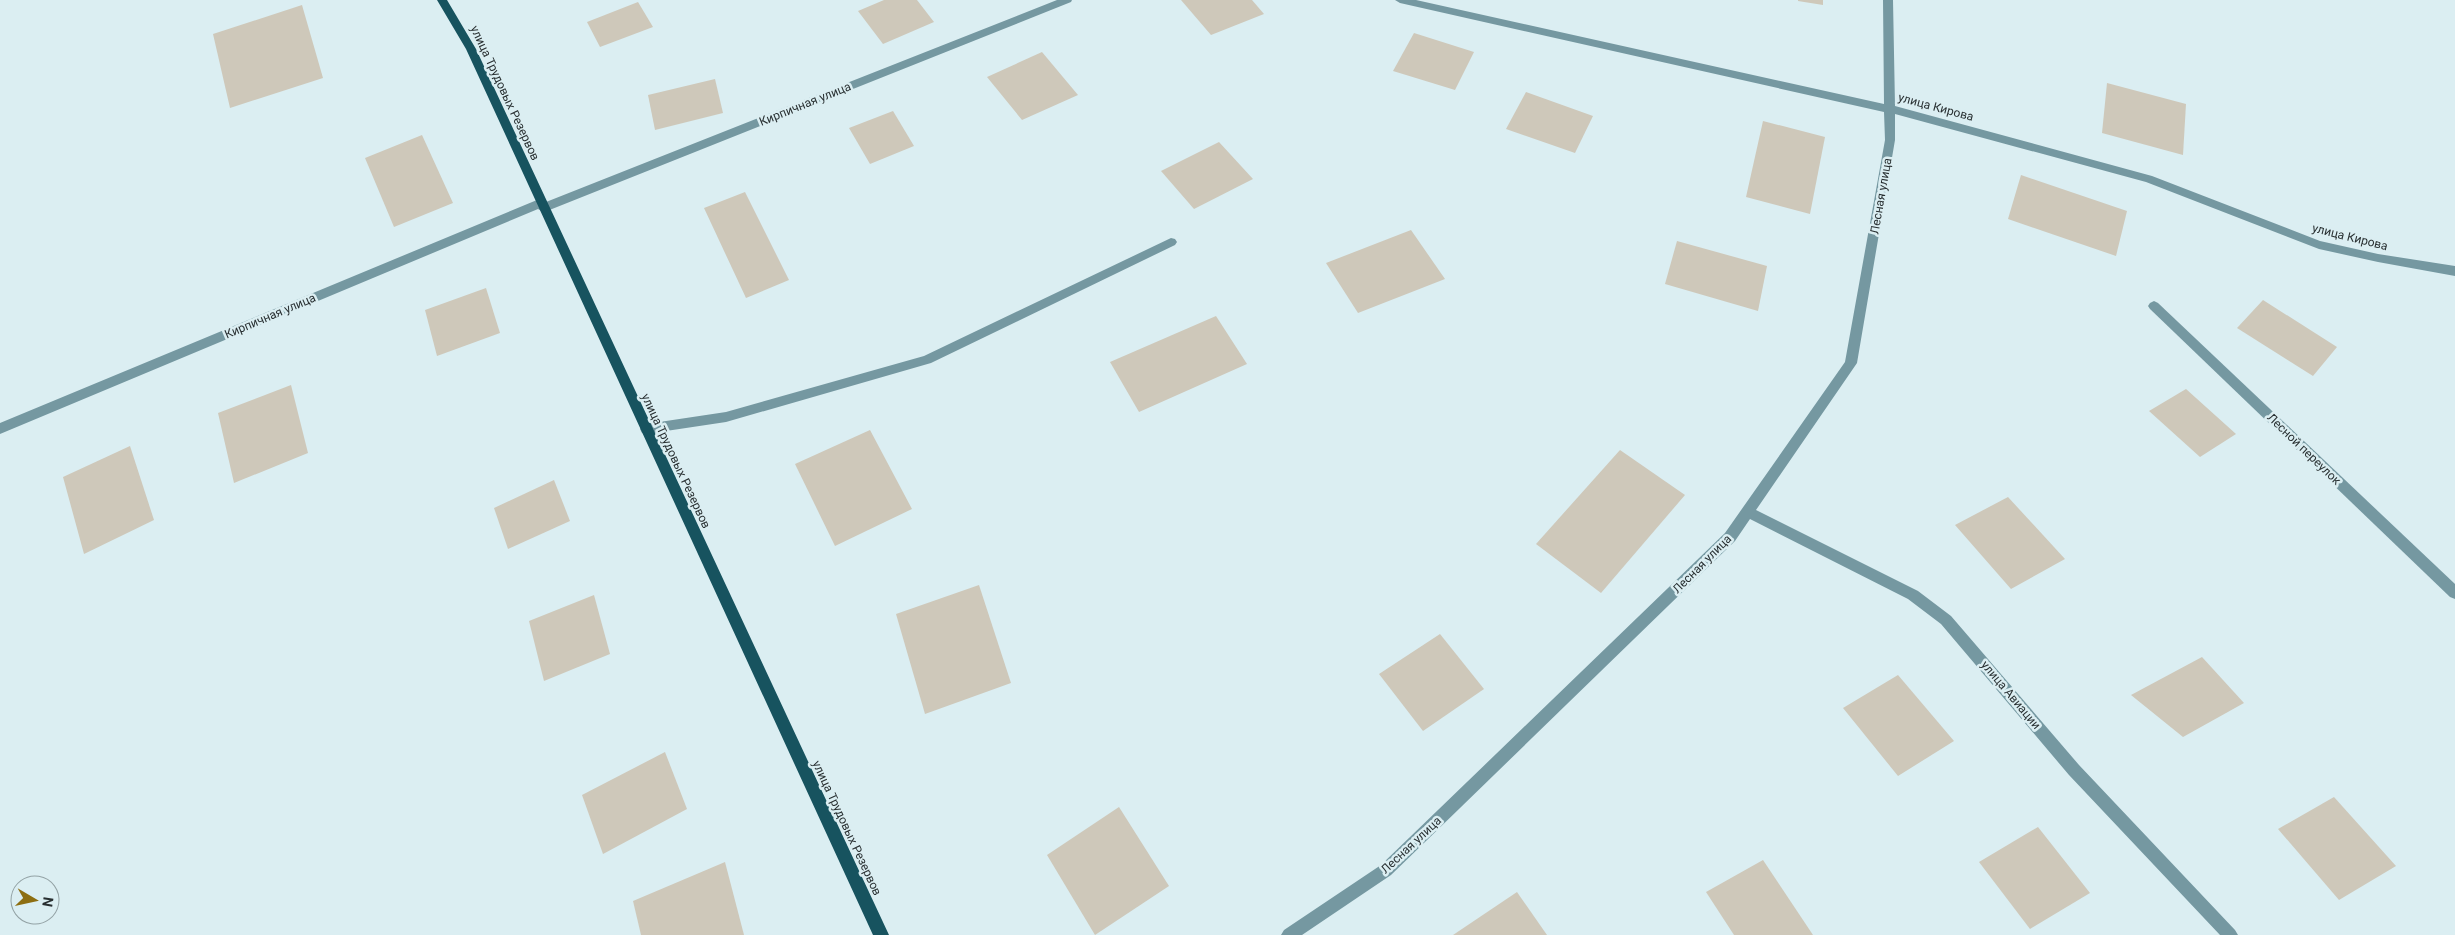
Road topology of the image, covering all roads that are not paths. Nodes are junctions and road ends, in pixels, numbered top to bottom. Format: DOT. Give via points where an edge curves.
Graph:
graph roads {
  1 [pos="442,0"];
  2 [pos="1067,0"];
  3 [pos="1400,0"];
  4 [pos="1888,0"];
  5 [pos="1890,109"];
  6 [pos="542,205"];
  7 [pos="1171,242"];
  8 [pos="2455,271"];
  9 [pos="2154,306"];
  10 [pos="0,429"];
  11 [pos="646,429"];
  12 [pos="1748,512"];
  13 [pos="2455,593"];
  14 [pos="881,935"];
  15 [pos="1289,935"];
  16 [pos="2230,935"];
  1 -- 6 [label="main road, улица Трудовых Резервов" via="471,49"];
  2 -- 6 [label="street, Кирпичная улица"];
  3 -- 5 [label="street, улица Кирова"];
  4 -- 5 [label="street, Лесная улица"];
  5 -- 8 [label="street, улица Кирова" via="2148,179 2319,245"];
  5 -- 12 [label="street, Лесная улица" via="1890,140 1851,362"];
  6 -- 10 [label="street, Кирпичная улица"];
  6 -- 11 [label="main road, улица Трудовых Резервов"];
  7 -- 11 [label="street" via="927,360 726,417"];
  9 -- 13 [label="street, Лесной переулок"];
  11 -- 14 [label="main road, улица Трудовых Резервов"];
  12 -- 15 [label="street, Лесная улица" via="1730,537 1386,870"];
  12 -- 16 [label="street, улица Авиации" via="1913,595 1946,620 2074,770"];
}
